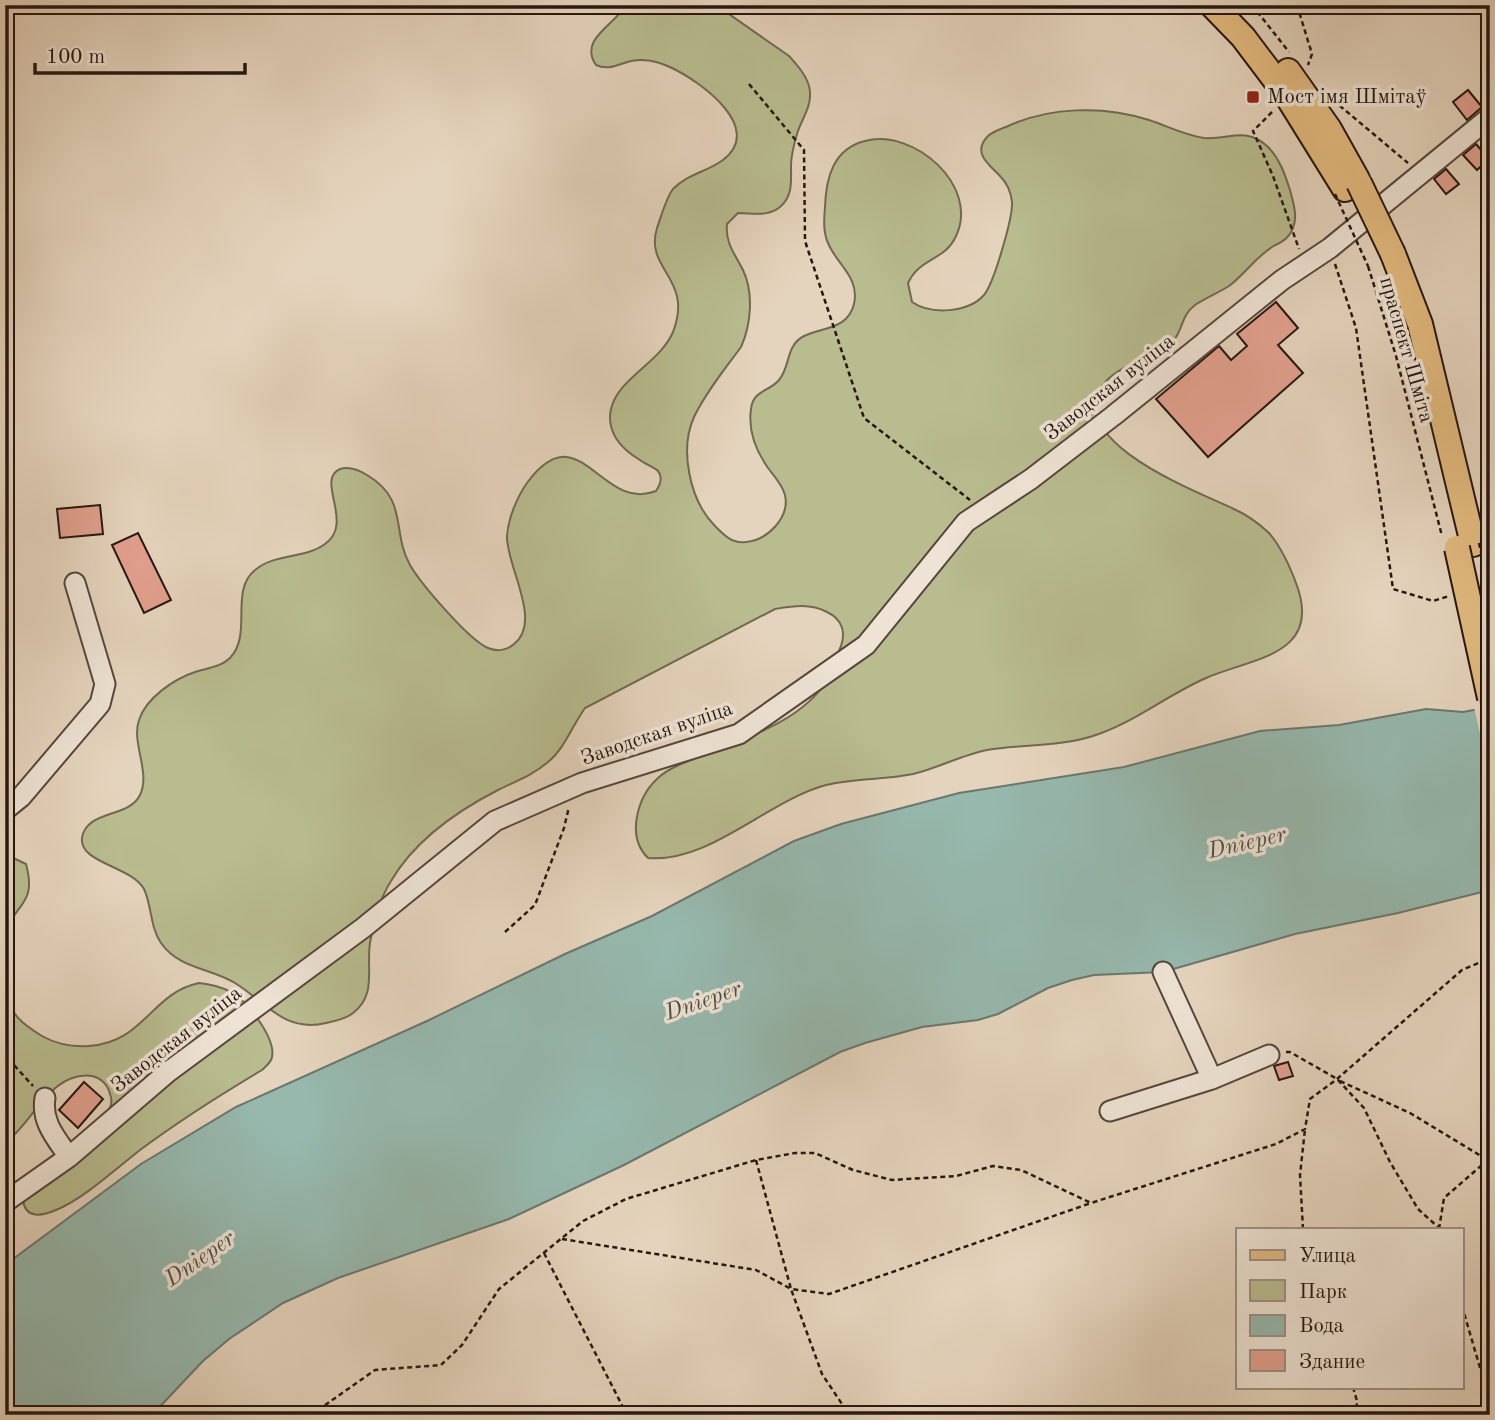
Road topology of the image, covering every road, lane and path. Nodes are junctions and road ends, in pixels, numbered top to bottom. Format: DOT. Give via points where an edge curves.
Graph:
graph roads {
  1 [pos="1212,5"];
  2 [pos="1234,5"];
  3 [pos="1297,5"];
  4 [pos="1305,72"];
  5 [pos="749,85"];
  6 [pos="1334,100"];
  7 [pos="1272,112"];
  8 [pos="1490,117"];
  9 [pos="1422,174"];
  10 [pos="1346,189"];
  11 [pos="1329,248"];
  12 [pos="1380,260"];
  13 [pos="1304,265"];
  14 [pos="983,510"];
  15 [pos="1463,543"];
  16 [pos="75,583"];
  17 [pos="1490,583"];
  18 [pos="1478,586"];
  19 [pos="1490,592"];
  20 [pos="1456,594"];
  21 [pos="1490,621"];
  22 [pos="1490,698"];
  23 [pos="566,790"];
  24 [pos="5,810"];
  25 [pos="505,932"];
  26 [pos="1490,958"];
  27 [pos="1163,972"];
  28 [pos="5,1051"];
  29 [pos="1269,1055"];
  30 [pos="1212,1079"];
  31 [pos="1337,1079"];
  32 [pos="44,1098"];
  33 [pos="1110,1111"];
  34 [pos="1305,1129"];
  35 [pos="69,1157"];
  36 [pos="1488,1159"];
  37 [pos="756,1160"];
  38 [pos="5,1202"];
  39 [pos="1091,1203"];
  40 [pos="1303,1228"];
  41 [pos="1438,1228"];
  42 [pos="1439,1228"];
  43 [pos="561,1239"];
  44 [pos="544,1253"];
  45 [pos="791,1289"];
  46 [pos="1464,1313"];
  47 [pos="1353,1388"];
  48 [pos="311,1415"];
  49 [pos="627,1415"];
  50 [pos="861,1415"];
  51 [pos="1356,1415"];
  52 [pos="1489,1415"];
  1 -- 10 [label="main road, праспект Шміта" via="1286,94"];
  2 -- 10 [label="main road, праспект Шміта" via="1300,85 1329,129"];
  3 -- 4 [label="path" via="1312,54"];
  5 -- 14 [label="path" via="804,150 805,241 864,418"];
  6 -- 9 [label="path"];
  7 -- 13 [label="path" via="1253,131"];
  8 -- 9 [label="street, Заводская вуліца"];
  9 -- 11 [label="street, Заводская вуліца"];
  10 -- 12 [label="main road, праспект Шміта, bridge"];
  10 -- 12 [label="path, bridge"];
  11 -- 13 [label="street, Заводская вуліца"];
  11 -- 20 [label="path" via="1356,328 1393,589 1433,601"];
  12 -- 15 [label="main road, праспект Шміта" via="1413,359"];
  12 -- 15 [label="path" via="1396,356"];
  13 -- 14 [label="street, Заводская вуліца" via="1031,479"];
  14 -- 23 [label="street, Заводская вуліца" via="966,522 866,645 739,734"];
  15 -- 19 [label="path, bridge"];
  15 -- 21 [label="main road, праспект Шміта"];
  15 -- 22 [label="main road, праспект Шміта, bridge"];
  16 -- 24 [label="street" via="105,684 100,704"];
  17 -- 18 [label="path"];
  23 -- 25 [label="path" via="570,802 564,828 535,905"];
  23 -- 35 [label="street, Заводская вуліца" via="495,821 363,928 167,1072"];
  26 -- 31 [label="path" via="1462,970"];
  27 -- 30 [label="street"];
  28 -- 32 [label="path"];
  29 -- 30 [label="street"];
  29 -- 31 [label="path" via="1290,1052"];
  30 -- 33 [label="street"];
  31 -- 34 [label="path" via="1310,1099"];
  31 -- 36 [label="path" via="1410,1113"];
  31 -- 41 [label="path" via="1364,1108 1411,1197"];
  32 -- 35 [label="street" via="48,1125"];
  34 -- 39 [label="path" via="1276,1144"];
  34 -- 40 [label="path" via="1300,1175"];
  35 -- 38 [label="street, Заводская вуліца"];
  36 -- 42 [label="path" via="1444,1198"];
  37 -- 39 [label="path" via="815,1153 892,1180 956,1175 993,1166 1021,1170"];
  37 -- 43 [label="path" via="626,1199 583,1221"];
  37 -- 45 [label="path"];
  39 -- 45 [label="path" via="829,1294"];
  43 -- 44 [label="path"];
  43 -- 45 [label="path" via="756,1270"];
  44 -- 48 [label="path" via="499,1289 462,1345 441,1365 375,1370"];
  44 -- 49 [label="path"];
  45 -- 50 [label="path" via="822,1374 844,1407"];
  46 -- 52 [label="path" via="1487,1392"];
  47 -- 51 [label="path"];
}
